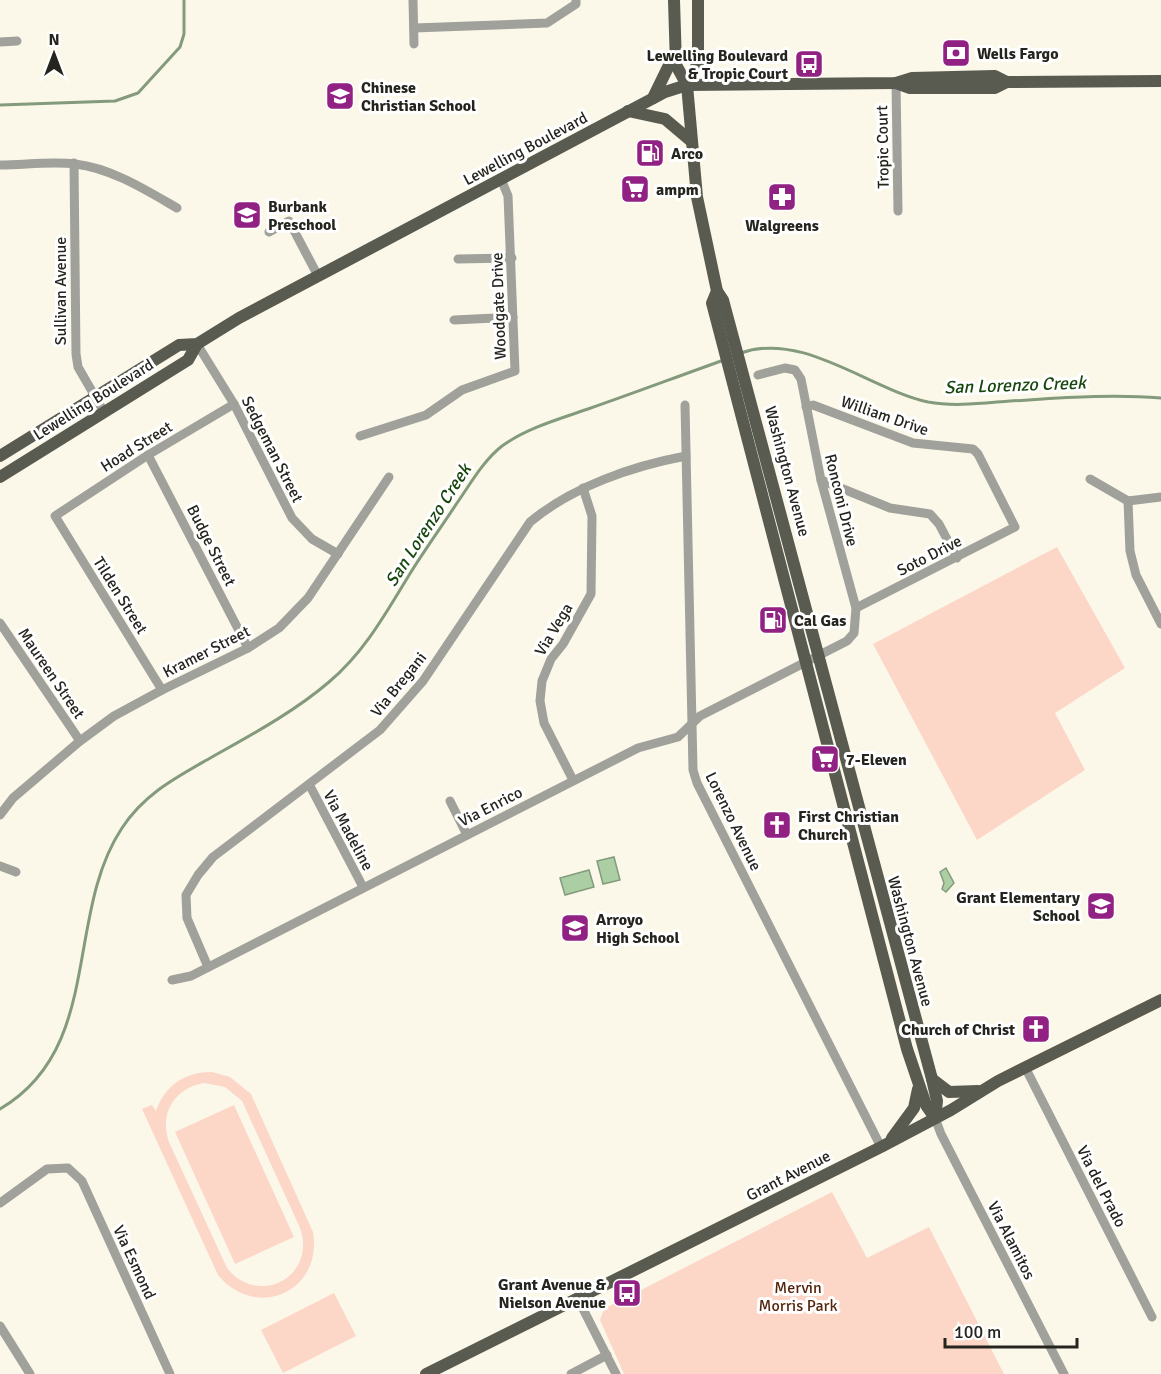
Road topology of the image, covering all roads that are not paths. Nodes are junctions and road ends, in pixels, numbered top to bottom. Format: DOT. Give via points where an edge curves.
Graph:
graph roads {
  1 [pos="413,0"];
  2 [pos="576,0"];
  3 [pos="674,0"];
  4 [pos="698,0"];
  5 [pos="414,28"];
  6 [pos="16,41"];
  7 [pos="0,42"];
  8 [pos="414,44"];
  9 [pos="676,48"];
  10 [pos="1161,81"];
  11 [pos="896,83"];
  12 [pos="687,85"];
  13 [pos="653,98"];
  14 [pos="628,111"];
  15 [pos="691,141"];
  16 [pos="74,164"];
  17 [pos="0,165"];
  18 [pos="501,179"];
  19 [pos="177,208"];
  20 [pos="898,211"];
  21 [pos="269,232"];
  22 [pos="512,258"];
  23 [pos="458,259"];
  24 [pos="318,276"];
  25 [pos="513,317"];
  26 [pos="454,320"];
  27 [pos="197,344"];
  28 [pos="736,370"];
  29 [pos="758,375"];
  30 [pos="95,398"];
  31 [pos="234,404"];
  32 [pos="685,405"];
  33 [pos="806,407"];
  34 [pos="104,412"];
  35 [pos="360,436"];
  36 [pos="148,455"];
  37 [pos="0,456"];
  38 [pos="686,456"];
  39 [pos="0,477"];
  40 [pos="389,477"];
  41 [pos="1090,479"];
  42 [pos="821,480"];
  43 [pos="583,489"];
  44 [pos="1161,497"];
  45 [pos="1128,501"];
  46 [pos="55,516"];
  47 [pos="1015,527"];
  48 [pos="339,554"];
  49 [pos="957,558"];
  50 [pos="856,609"];
  51 [pos="0,623"];
  52 [pos="1161,624"];
  53 [pos="248,648"];
  54 [pos="818,656"];
  55 [pos="806,662"];
  56 [pos="162,690"];
  57 [pos="692,726"];
  58 [pos="80,741"];
  59 [pos="573,780"];
  60 [pos="310,786"];
  61 [pos="450,801"];
  62 [pos="0,814"];
  63 [pos="467,835"];
  64 [pos="0,866"];
  65 [pos="16,872"];
  66 [pos="363,887"];
  67 [pos="208,967"];
  68 [pos="172,980"];
  69 [pos="1161,1000"];
  70 [pos="1026,1069"];
  71 [pos="932,1079"];
  72 [pos="918,1082"];
  73 [pos="982,1090"];
  74 [pos="935,1118"];
  75 [pos="884,1145"];
  76 [pos="0,1203"];
  77 [pos="578,1299"];
  78 [pos="1152,1317"];
  79 [pos="0,1326"];
  80 [pos="607,1355"];
  81 [pos="30,1374"];
  82 [pos="170,1374"];
  83 [pos="426,1374"];
  84 [pos="571,1374"];
  85 [pos="616,1374"];
  86 [pos="1064,1374"];
  1 -- 5 [label="street"];
  2 -- 5 [label="street" via="576,4 546,23"];
  3 -- 9 [label="main road, Washington Avenue"];
  4 -- 12 [label="main road, Washington Avenue" via="698,63"];
  5 -- 8 [label="street"];
  6 -- 7 [label="street"];
  9 -- 12 [label="main road, Washington Avenue" via="676,65"];
  9 -- 13 [label="main road"];
  10 -- 11 [label="main road, Lewelling Boulevard" via="1007,82 995,88 910,88"];
  11 -- 12 [label="main road, Lewelling Boulevard"];
  11 -- 20 [label="street, Tropic Court"];
  12 -- 13 [label="main road, Lewelling Boulevard"];
  12 -- 15 [label="main road, Washington Avenue"];
  13 -- 14 [label="main road, Lewelling Boulevard"];
  14 -- 15 [label="main road" via="665,119"];
  14 -- 18 [label="main road, Lewelling Boulevard"];
  15 -- 28 [label="main road, Washington Avenue" via="697,197 717,291 712,303"];
  16 -- 17 [label="street"];
  16 -- 19 [label="street" via="98,169 138,186"];
  16 -- 30 [label="street, Sullivan Avenue" via="76,354 78,367"];
  18 -- 22 [label="street, Woodgate Drive" via="508,196"];
  18 -- 24 [label="main road, Lewelling Boulevard"];
  21 -- 24 [label="street" via="289,221"];
  22 -- 23 [label="street"];
  22 -- 25 [label="street, Woodgate Drive"];
  24 -- 27 [label="main road, Lewelling Boulevard"];
  25 -- 26 [label="street"];
  25 -- 35 [label="street, Woodgate Drive" via="515,371 462,390 426,415"];
  27 -- 30 [label="main road, Lewelling Boulevard" via="179,345"];
  27 -- 31 [label="street, Sedgeman Street"];
  27 -- 34 [label="main road, Lewelling Boulevard" via="188,360"];
  28 -- 54 [label="main road, Washington Avenue"];
  28 -- 55 [label="main road, Washington Avenue"];
  29 -- 33 [label="street, Ronconi Drive" via="795,369 803,385"];
  30 -- 34 [label="street, Sullivan Avenue"];
  30 -- 37 [label="main road, Lewelling Boulevard"];
  31 -- 36 [label="street, Hoad Street"];
  31 -- 48 [label="street, Sedgeman Street" via="292,518 312,539"];
  32 -- 38 [label="street, Lorenzo Avenue"];
  33 -- 42 [label="street, Ronconi Drive"];
  33 -- 47 [label="street, William Drive" via="813,405 913,443 973,449"];
  34 -- 39 [label="main road, Lewelling Boulevard"];
  36 -- 46 [label="street, Hoad Street"];
  36 -- 53 [label="street, Budge Street"];
  38 -- 43 [label="street, Via Bregani" via="660,461"];
  38 -- 57 [label="street, Lorenzo Avenue"];
  40 -- 48 [label="street, Kramer Street"];
  41 -- 45 [label="street"];
  42 -- 49 [label="street" via="890,508 930,514"];
  42 -- 50 [label="street, Ronconi Drive"];
  43 -- 59 [label="street, Via Vega" via="592,516 591,594 551,659 542,681 540,701 544,723"];
  43 -- 60 [label="street, Via Bregani" via="553,503 530,522 423,681 380,730"];
  44 -- 45 [label="street"];
  45 -- 52 [label="street" via="1130,551 1136,575"];
  46 -- 56 [label="street, Tilden Street"];
  47 -- 49 [label="street, Soto Drive"];
  48 -- 53 [label="street, Kramer Street" via="308,598 279,628"];
  49 -- 50 [label="street, Soto Drive"];
  50 -- 54 [label="street, Ronconi Drive" via="853,634"];
  51 -- 58 [label="street, Maureen Street"];
  53 -- 56 [label="street, Kramer Street"];
  54 -- 55 [label="street, Via Enrico"];
  54 -- 71 [label="main road, Washington Avenue"];
  55 -- 57 [label="street, Via Enrico" via="700,716"];
  55 -- 72 [label="main road, Washington Avenue"];
  56 -- 58 [label="street, Kramer Street" via="114,716"];
  57 -- 59 [label="street, Via Enrico" via="678,737 638,748"];
  57 -- 75 [label="street, Lorenzo Avenue" via="697,783"];
  58 -- 62 [label="street, Kramer Street" via="13,798"];
  59 -- 63 [label="street, Via Enrico"];
  60 -- 66 [label="street, Via Madeline"];
  60 -- 67 [label="street, Via Bregani" via="213,857 186,896 187,918"];
  61 -- 63 [label="street"];
  63 -- 66 [label="street, Via Enrico"];
  64 -- 65 [label="street"];
  66 -- 67 [label="street, Via Enrico"];
  67 -- 68 [label="street, Via Enrico"];
  69 -- 70 [label="main road, Grant Avenue"];
  70 -- 73 [label="main road, Grant Avenue"];
  70 -- 78 [label="street, Via del Prado"];
  71 -- 73 [label="main road" via="950,1092"];
  71 -- 74 [label="main road, Washington Avenue" via="937,1101"];
  72 -- 74 [label="main road, Washington Avenue" via="926,1106"];
  72 -- 75 [label="main road" via="914,1108"];
  73 -- 74 [label="main road, Grant Avenue"];
  74 -- 75 [label="main road, Grant Avenue"];
  74 -- 86 [label="street, Via Alamitos"];
  75 -- 77 [label="main road, Grant Avenue"];
  76 -- 82 [label="street, Via Esmond" via="47,1169 68,1168 82,1182"];
  77 -- 80 [label="street"];
  77 -- 83 [label="main road, Grant Avenue"];
  79 -- 81 [label="street"];
  80 -- 84 [label="street"];
  80 -- 85 [label="street"];
}
